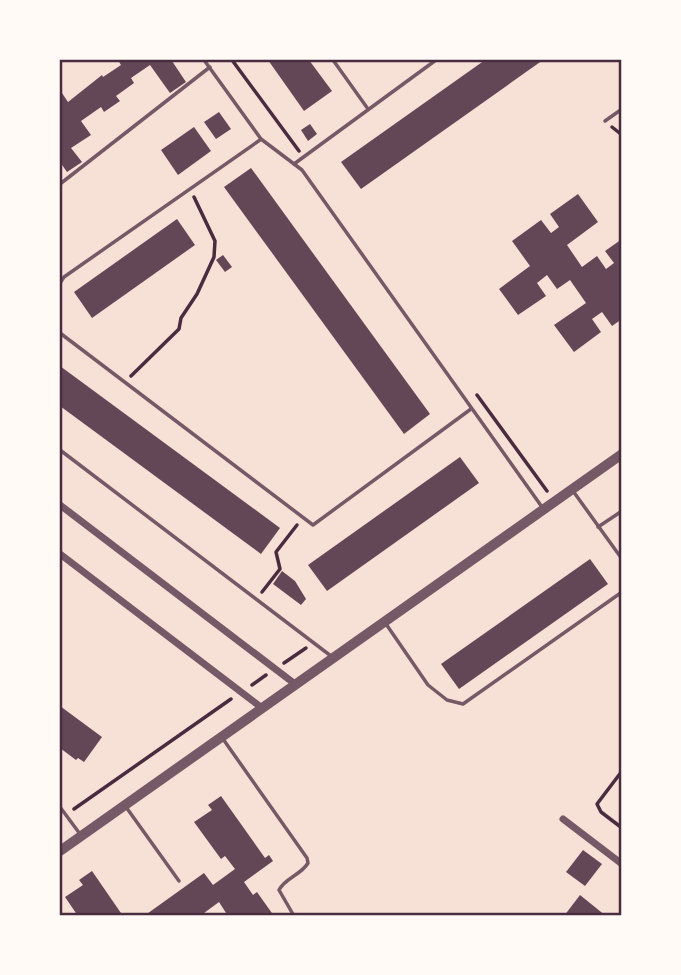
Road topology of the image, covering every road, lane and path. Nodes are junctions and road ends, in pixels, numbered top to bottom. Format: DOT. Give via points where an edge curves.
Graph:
graph roads {
  1 [pos="204,60"];
  2 [pos="333,60"];
  3 [pos="436,60"];
  4 [pos="210,67"];
  5 [pos="368,109"];
  6 [pos="621,109"];
  7 [pos="605,121"];
  8 [pos="261,139"];
  9 [pos="294,164"];
  10 [pos="60,184"];
  11 [pos="190,188"];
  12 [pos="60,282"];
  13 [pos="60,333"];
  14 [pos="125,383"];
  15 [pos="471,409"];
  16 [pos="60,450"];
  17 [pos="621,454"];
  18 [pos="572,489"];
  19 [pos="60,505"];
  20 [pos="544,509"];
  21 [pos="621,512"];
  22 [pos="303,517"];
  23 [pos="598,527"];
  24 [pos="60,554"];
  25 [pos="621,559"];
  26 [pos="621,592"];
  27 [pos="256,599"];
  28 [pos="384,621"];
  29 [pos="314,642"];
  30 [pos="333,657"];
  31 [pos="276,669"];
  32 [pos="295,684"];
  33 [pos="242,692"];
  34 [pos="262,708"];
  35 [pos="222,737"];
  36 [pos="621,771"];
  37 [pos="125,805"];
  38 [pos="60,807"];
  39 [pos="65,815"];
  40 [pos="563,819"];
  41 [pos="621,828"];
  42 [pos="81,836"];
  43 [pos="60,851"];
  44 [pos="621,864"];
  45 [pos="179,881"];
  46 [pos="294,915"];
  1 -- 4 [label="lane"];
  2 -- 5 [label="lane"];
  3 -- 5 [label="lane"];
  4 -- 8 [label="lane"];
  4 -- 10 [label="lane"];
  5 -- 9 [label="lane"];
  6 -- 7 [label="lane"];
  8 -- 9 [label="lane"];
  8 -- 11 [label="lane"];
  9 -- 15 [label="lane"];
  11 -- 12 [label="lane"];
  11 -- 14 [label="path" via="215,241 214,257 179,328"];
  13 -- 14 [label="lane"];
  14 -- 22 [label="lane"];
  15 -- 20 [label="lane"];
  15 -- 22 [label="lane" via="313,525"];
  16 -- 27 [label="lane"];
  17 -- 18 [label="street"];
  18 -- 20 [label="street"];
  18 -- 23 [label="lane"];
  19 -- 31 [label="street"];
  20 -- 28 [label="street"];
  21 -- 23 [label="lane"];
  22 -- 27 [label="path" via="276,552 279,569"];
  23 -- 25 [label="lane"];
  24 -- 33 [label="street"];
  26 -- 28 [label="lane" via="463,704 447,700 428,685"];
  27 -- 29 [label="lane"];
  28 -- 30 [label="street"];
  29 -- 30 [label="lane"];
  29 -- 31 [label="path"];
  30 -- 32 [label="street"];
  31 -- 32 [label="street"];
  31 -- 33 [label="path"];
  32 -- 34 [label="street"];
  33 -- 34 [label="street"];
  33 -- 39 [label="path"];
  34 -- 35 [label="street"];
  35 -- 37 [label="street"];
  35 -- 46 [label="lane" via="307,858 305,868 279,890"];
  36 -- 41 [label="path" via="597,804"];
  37 -- 42 [label="street"];
  37 -- 45 [label="lane"];
  38 -- 39 [label="lane"];
  39 -- 42 [label="lane"];
  40 -- 44 [label="street"];
  42 -- 43 [label="street"];
}
